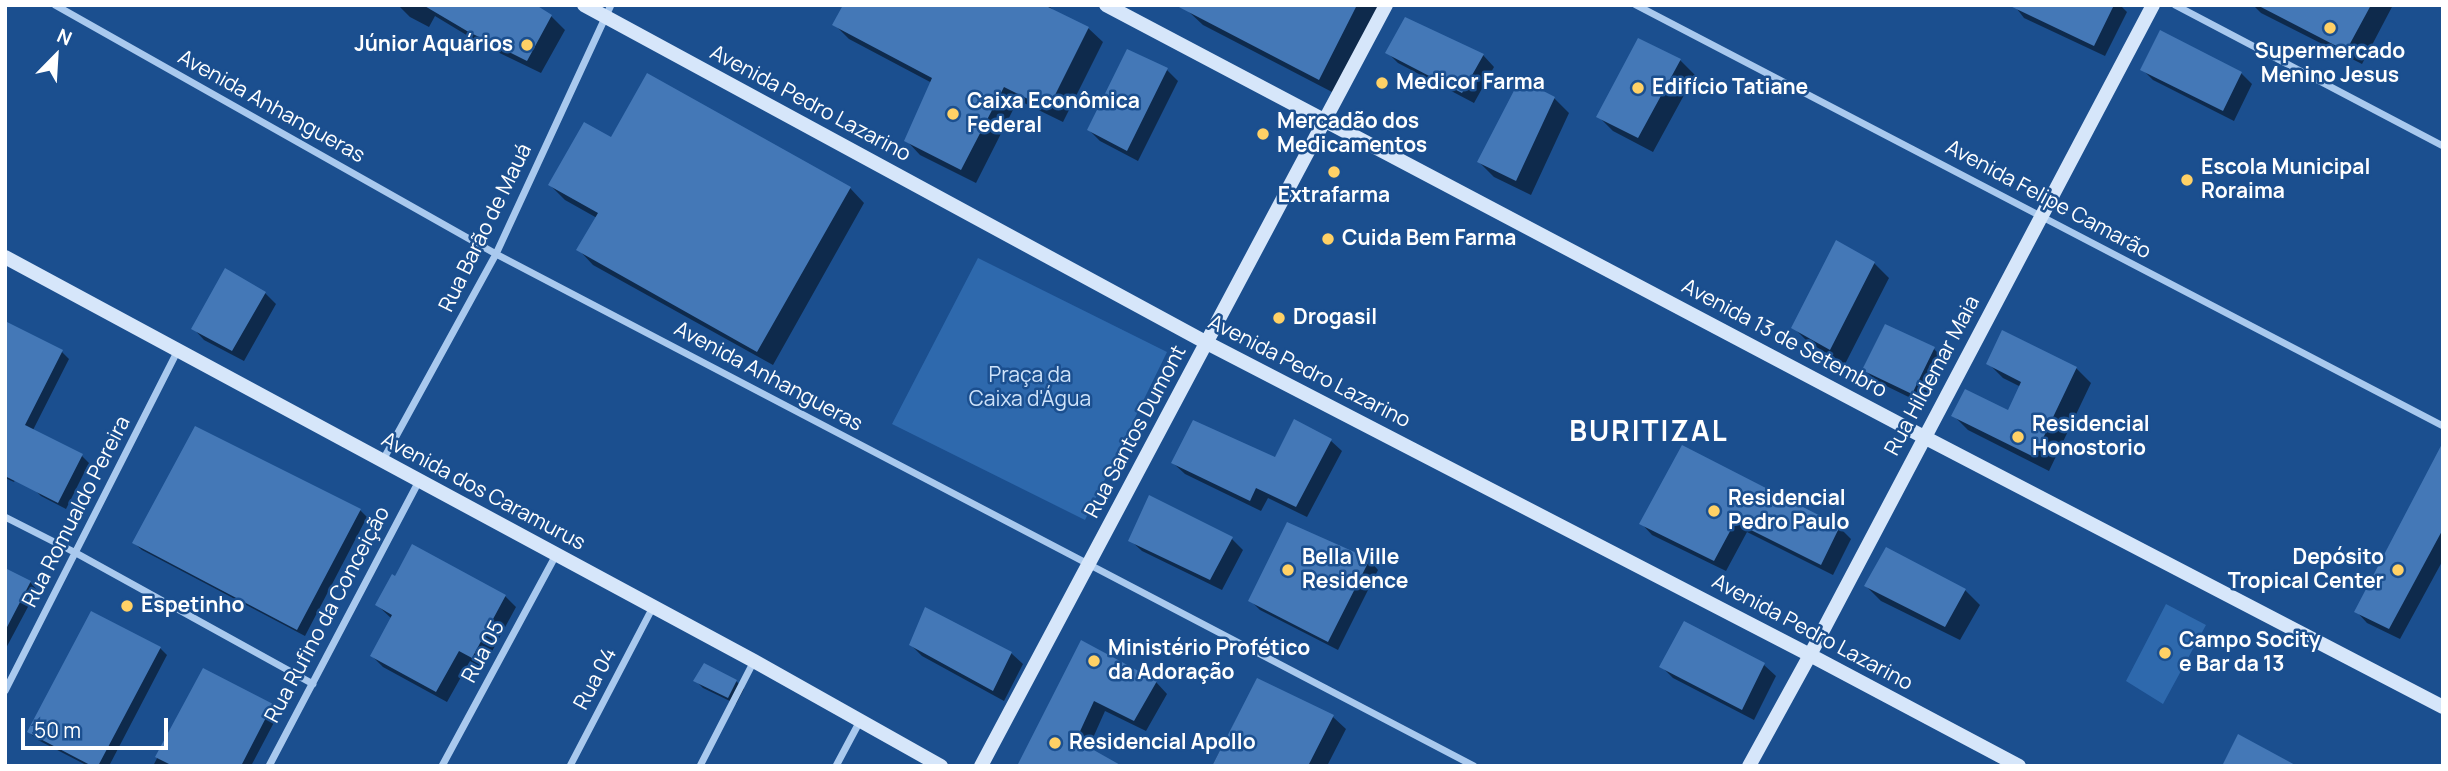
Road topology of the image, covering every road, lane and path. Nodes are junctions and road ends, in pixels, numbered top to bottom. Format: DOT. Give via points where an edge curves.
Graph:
graph roads {
  1 [pos="55,5"];
  2 [pos="584,5"];
  3 [pos="1106,5"];
  4 [pos="1386,5"];
  5 [pos="1636,5"];
  6 [pos="2153,5"];
  7 [pos="2175,5"];
  8 [pos="608,11"];
  9 [pos="1325,120"];
  10 [pos="2443,146"];
  11 [pos="2042,217"];
  12 [pos="496,254"];
  13 [pos="5,257"];
  14 [pos="1208,343"];
  15 [pos="178,349"];
  16 [pos="2443,426"];
  17 [pos="1924,437"];
  18 [pos="383,461"];
  19 [pos="419,481"];
  20 [pos="5,517"];
  21 [pos="76,553"];
  22 [pos="556,555"];
  23 [pos="1088,564"];
  24 [pos="653,607"];
  25 [pos="1810,655"];
  26 [pos="754,661"];
  27 [pos="313,684"];
  28 [pos="5,691"];
  29 [pos="2443,707"];
  30 [pos="860,720"];
  31 [pos="269,766"];
  32 [pos="442,766"];
  33 [pos="570,766"];
  34 [pos="700,766"];
  35 [pos="836,766"];
  36 [pos="941,766"];
  37 [pos="981,766"];
  38 [pos="1474,766"];
  39 [pos="1749,766"];
  40 [pos="2019,766"];
  1 -- 12 [label="street, Avenida Anhangueras"];
  2 -- 8 [label="main road, Avenida Pedro Lazarino"];
  3 -- 9 [label="main road, Avenida 13 de Setembro"];
  4 -- 9 [label="main road, Rua Santos Dumont"];
  5 -- 11 [label="street, Avenida Felipe Camarão"];
  6 -- 11 [label="main road, Rua Hildemar Maia"];
  7 -- 10 [label="street"];
  8 -- 12 [label="street, Rua Barão de Mauá"];
  8 -- 14 [label="main road, Avenida Pedro Lazarino"];
  9 -- 14 [label="main road, Rua Santos Dumont"];
  9 -- 17 [label="main road, Avenida 13 de Setembro"];
  11 -- 16 [label="street, Avenida Felipe Camarão"];
  11 -- 17 [label="main road, Rua Hildemar Maia"];
  12 -- 18 [label="street, Rua Barão de Mauá"];
  12 -- 23 [label="street, Avenida Anhangueras"];
  13 -- 15 [label="main road, Avenida dos Caramurus"];
  14 -- 23 [label="main road, Rua Santos Dumont"];
  14 -- 25 [label="main road, Avenida Pedro Lazarino"];
  15 -- 18 [label="main road, Avenida dos Caramurus"];
  15 -- 21 [label="street, Rua Romualdo Pereira"];
  17 -- 25 [label="main road, Rua Hildemar Maia"];
  17 -- 29 [label="main road, Avenida 13 de Setembro"];
  18 -- 19 [label="main road, Avenida dos Caramurus"];
  19 -- 22 [label="main road, Avenida dos Caramurus"];
  19 -- 27 [label="street, Rua Rufino da Conceição"];
  20 -- 21 [label="street"];
  21 -- 27 [label="street"];
  21 -- 28 [label="street, Rua Romualdo Pereira"];
  22 -- 24 [label="main road, Avenida dos Caramurus"];
  22 -- 32 [label="street, Rua 05"];
  23 -- 37 [label="main road, Rua Santos Dumont"];
  23 -- 38 [label="street, Avenida Anhangueras"];
  24 -- 26 [label="main road, Avenida dos Caramurus"];
  24 -- 33 [label="street, Rua 04"];
  25 -- 39 [label="main road, Rua Hildemar Maia"];
  25 -- 40 [label="main road, Avenida Pedro Lazarino"];
  26 -- 30 [label="main road, Avenida dos Caramurus"];
  26 -- 34 [label="street"];
  27 -- 31 [label="street, Rua Rufino da Conceição"];
  30 -- 35 [label="street"];
  30 -- 36 [label="main road, Avenida dos Caramurus"];
}
